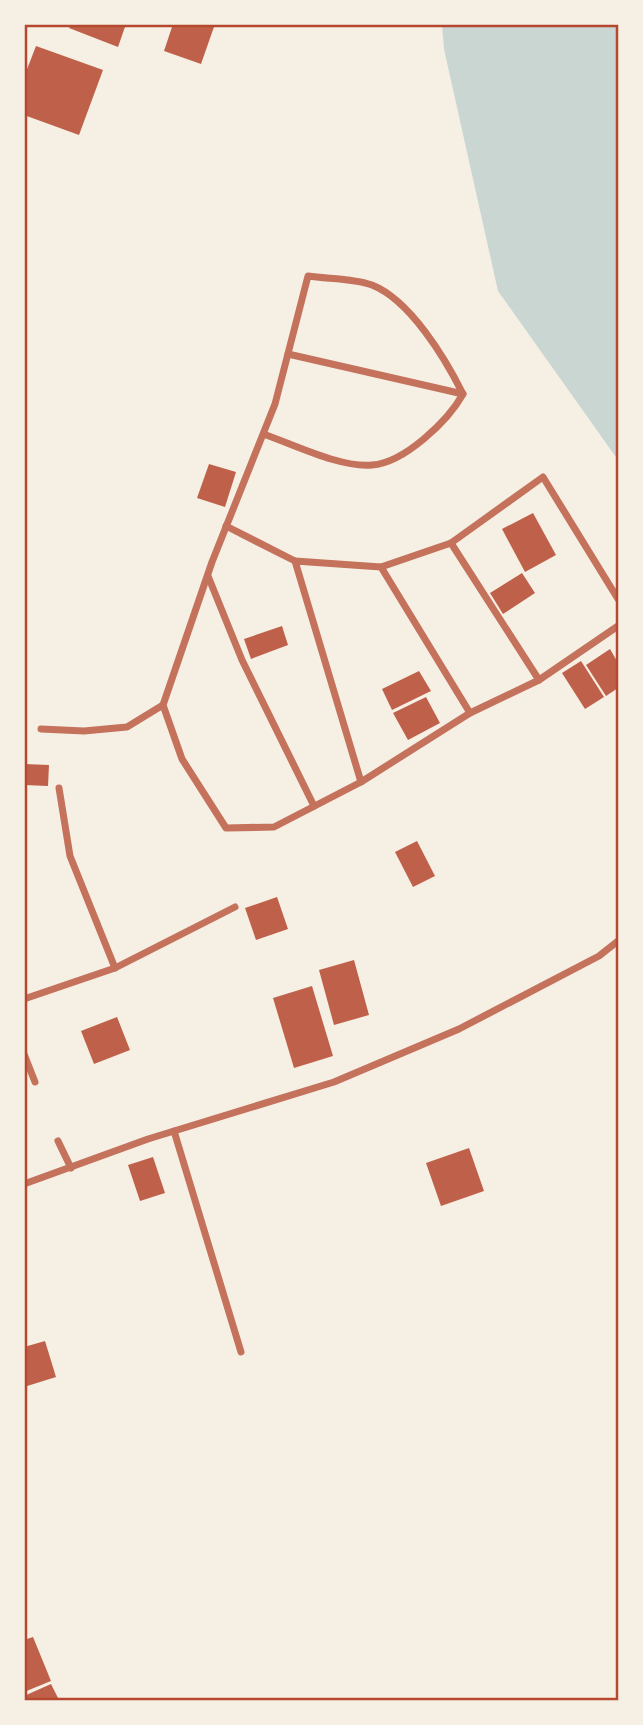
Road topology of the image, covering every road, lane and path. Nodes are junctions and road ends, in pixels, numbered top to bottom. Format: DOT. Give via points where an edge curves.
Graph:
graph roads {
  1 [pos="288,354"];
  2 [pos="463,394"];
  3 [pos="263,434"];
  4 [pos="226,526"];
  5 [pos="451,543"];
  6 [pos="295,561"];
  7 [pos="381,567"];
  8 [pos="208,575"];
  9 [pos="618,599"];
  10 [pos="618,626"];
  11 [pos="539,680"];
  12 [pos="163,705"];
  13 [pos="470,713"];
  14 [pos="41,729"];
  15 [pos="361,782"];
  16 [pos="59,788"];
  17 [pos="314,806"];
  18 [pos="235,907"];
  19 [pos="618,942"];
  20 [pos="115,968"];
  21 [pos="24,999"];
  22 [pos="24,1054"];
  23 [pos="35,1082"];
  24 [pos="173,1131"];
  25 [pos="58,1140"];
  26 [pos="71,1168"];
  27 [pos="24,1184"];
  28 [pos="241,1352"];
  1 -- 2 [label="street"];
  1 -- 2 [label="street" via="308,276 371,284 402,302"];
  1 -- 3 [label="street"];
  2 -- 3 [label="street" via="452,415 407,452 372,466 334,459"];
  3 -- 4 [label="street"];
  4 -- 6 [label="street"];
  4 -- 8 [label="street"];
  5 -- 7 [label="street"];
  5 -- 9 [label="street" via="543,477"];
  5 -- 11 [label="street"];
  6 -- 7 [label="street"];
  6 -- 15 [label="street"];
  7 -- 13 [label="street"];
  8 -- 12 [label="street"];
  8 -- 17 [label="street" via="242,660"];
  10 -- 11 [label="street"];
  11 -- 13 [label="street"];
  12 -- 14 [label="street" via="127,727"];
  12 -- 17 [label="street" via="182,759 226,828 274,827"];
  13 -- 15 [label="street"];
  15 -- 17 [label="street"];
  16 -- 20 [label="street" via="70,856"];
  18 -- 20 [label="street"];
  19 -- 24 [label="street" via="447,1034 334,1082"];
  20 -- 21 [label="street"];
  22 -- 23 [label="street"];
  24 -- 26 [label="street"];
  24 -- 28 [label="street"];
  25 -- 26 [label="street"];
  26 -- 27 [label="street"];
}
